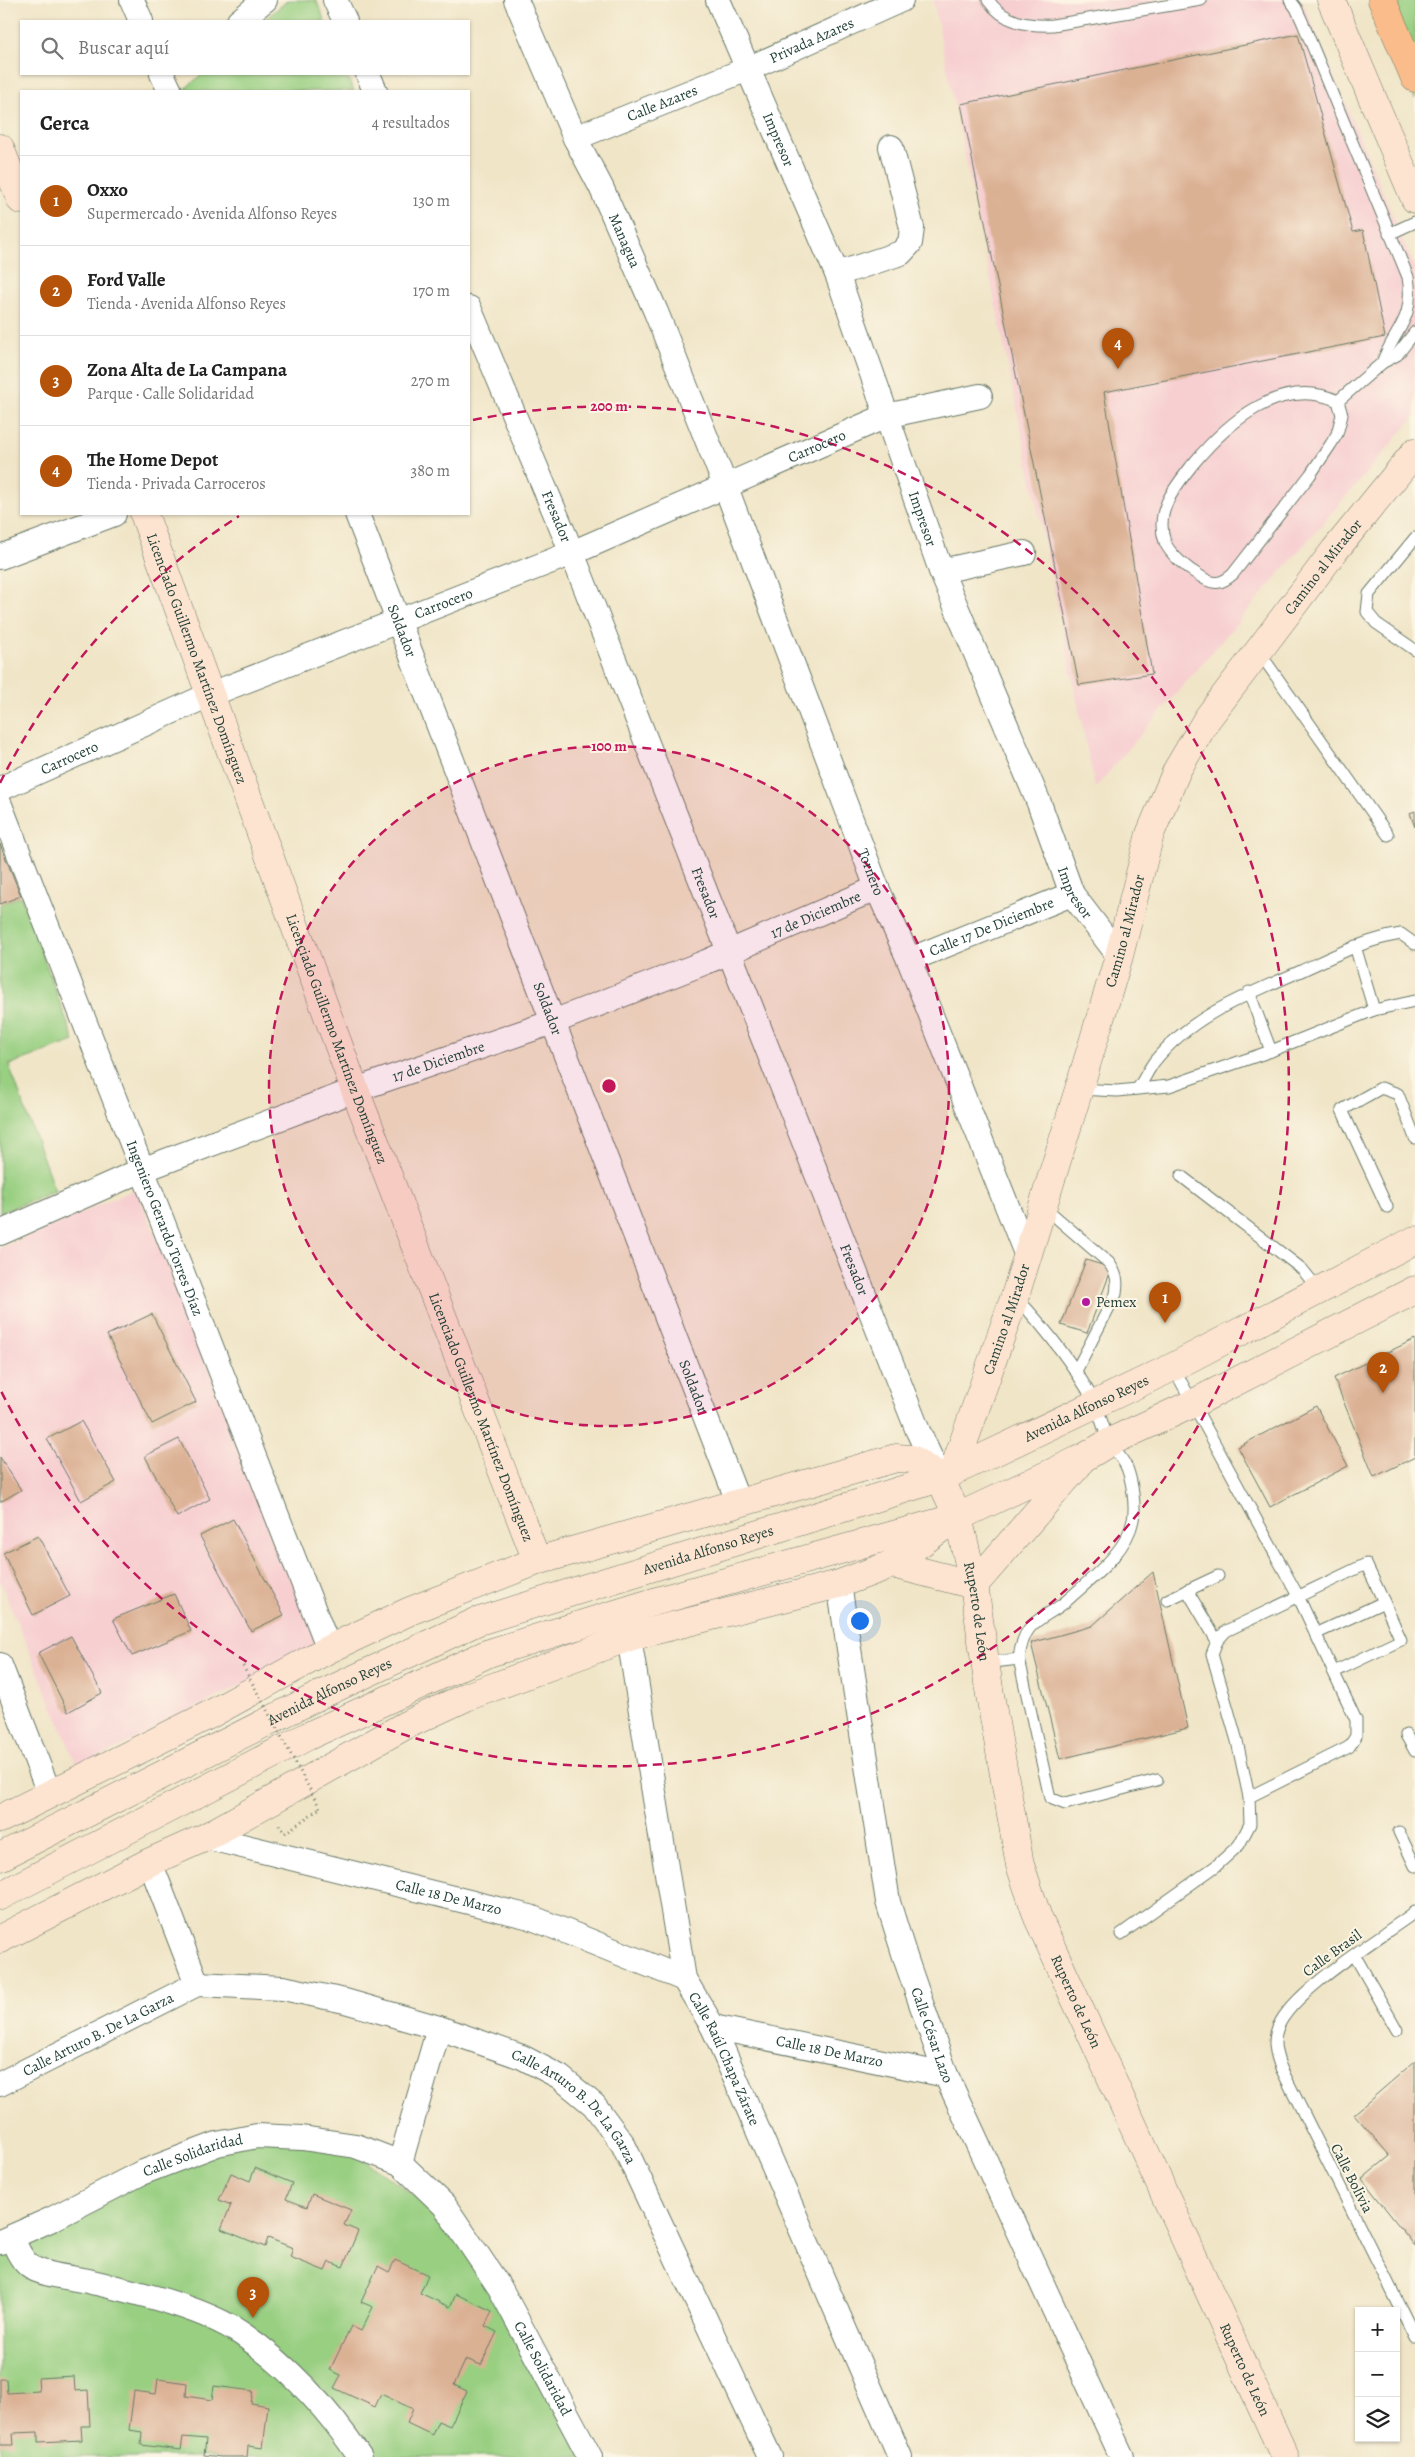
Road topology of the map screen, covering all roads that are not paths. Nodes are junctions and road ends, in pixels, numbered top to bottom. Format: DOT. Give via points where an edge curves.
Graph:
graph roads {
  1 [pos="132,0"];
  2 [pos="264,0"];
  3 [pos="335,0"];
  4 [pos="516,0"];
  5 [pos="718,0"];
  6 [pos="901,0"];
  7 [pos="988,0"];
  8 [pos="1290,0"];
  9 [pos="1331,0"];
  10 [pos="1382,0"];
  11 [pos="1195,1"];
  12 [pos="141,20"];
  13 [pos="240,20"];
  14 [pos="345,20"];
  15 [pos="750,68"];
  16 [pos="368,75"];
  17 [pos="1415,78"];
  18 [pos="376,90"];
  19 [pos="1376,103"];
  20 [pos="575,138"];
  21 [pos="892,147"];
  22 [pos="0,148"];
  23 [pos="1415,156"];
  24 [pos="20,198"];
  25 [pos="1415,198"];
  26 [pos="1415,222"];
  27 [pos="1389,234"];
  28 [pos="837,274"];
  29 [pos="470,310"];
  30 [pos="1415,332"];
  31 [pos="1382,363"];
  32 [pos="980,396"];
  33 [pos="1338,401"];
  34 [pos="886,416"];
  35 [pos="1415,452"];
  36 [pos="725,485"];
  37 [pos="111,515"];
  38 [pos="144,515"];
  39 [pos="357,515"];
  40 [pos="1415,538"];
  41 [pos="572,553"];
  42 [pos="1024,553"];
  43 [pos="0,557"];
  44 [pos="941,571"];
  45 [pos="398,620"];
  46 [pos="1415,650"];
  47 [pos="1258,651"];
  48 [pos="209,695"];
  49 [pos="0,789"];
  50 [pos="0,806"];
  51 [pos="1388,834"];
  52 [pos="878,888"];
  53 [pos="1072,894"];
  54 [pos="1415,944"];
  55 [pos="1355,946"];
  56 [pos="729,952"];
  57 [pos="1118,956"];
  58 [pos="909,960"];
  59 [pos="1249,992"];
  60 [pos="1415,1001"];
  61 [pos="1374,1010"];
  62 [pos="553,1022"];
  63 [pos="1271,1051"];
  64 [pos="1138,1088"];
  65 [pos="1080,1089"];
  66 [pos="355,1090"];
  67 [pos="1415,1138"];
  68 [pos="142,1170"];
  69 [pos="1181,1176"];
  70 [pos="1042,1206"];
  71 [pos="1387,1207"];
  72 [pos="0,1233"];
  73 [pos="1415,1240"];
  74 [pos="1026,1256"];
  75 [pos="1319,1290"];
  76 [pos="1415,1290"];
  77 [pos="1015,1296"];
  78 [pos="1174,1367"];
  79 [pos="1076,1371"];
  80 [pos="1194,1403"];
  81 [pos="1096,1405"];
  82 [pos="1110,1442"];
  83 [pos="1085,1457"];
  84 [pos="947,1475"];
  85 [pos="739,1504"];
  86 [pos="958,1517"];
  87 [pos="537,1561"];
  88 [pos="892,1564"];
  89 [pos="1218,1576"];
  90 [pos="839,1584"];
  91 [pos="974,1585"];
  92 [pos="1187,1590"];
  93 [pos="1298,1596"];
  94 [pos="1167,1600"];
  95 [pos="1384,1602"];
  96 [pos="410,1611"];
  97 [pos="1315,1634"];
  98 [pos="629,1638"];
  99 [pos="1216,1641"];
  100 [pos="329,1649"];
  101 [pos="1020,1659"];
  102 [pos="985,1663"];
  103 [pos="0,1665"];
  104 [pos="1334,1672"];
  105 [pos="320,1695"];
  106 [pos="466,1697"];
  107 [pos="358,1712"];
  108 [pos="1406,1735"];
  109 [pos="1415,1751"];
  110 [pos="1157,1780"];
  111 [pos="49,1793"];
  112 [pos="1249,1797"];
  113 [pos="0,1819"];
  114 [pos="1399,1832"];
  115 [pos="206,1837"];
  116 [pos="0,1857"];
  117 [pos="150,1862"];
  118 [pos="1415,1866"];
  119 [pos="0,1896"];
  120 [pos="1415,1912"];
  121 [pos="1121,1934"];
  122 [pos="0,1939"];
  123 [pos="1355,1956"];
  124 [pos="684,1979"];
  125 [pos="197,1984"];
  126 [pos="713,2026"];
  127 [pos="439,2028"];
  128 [pos="1277,2029"];
  129 [pos="1396,2030"];
  130 [pos="946,2075"];
  131 [pos="0,2084"];
  132 [pos="400,2163"];
  133 [pos="6,2240"];
  134 [pos="1415,2337"];
  135 [pos="360,2457"];
  136 [pos="590,2457"];
  137 [pos="770,2457"];
  138 [pos="900,2457"];
  139 [pos="1122,2457"];
  140 [pos="1285,2457"];
  1 -- 12 [label="street"];
  2 -- 13 [label="street"];
  3 -- 14 [label="street"];
  4 -- 20 [label="street, Managua"];
  5 -- 15 [label="street, Impresor"];
  6 -- 15 [label="street, Privada Azares"];
  7 -- 11 [label="lane" via="1007,17 1019,24 1032,26"];
  8 -- 27 [label="lane" via="1302,21"];
  9 -- 19 [label="main road"];
  10 -- 17 [label="highway"];
  15 -- 20 [label="street, Calle Azares"];
  15 -- 28 [label="street, Impresor"];
  16 -- 18 [label="street"];
  19 -- 23 [label="main road"];
  19 -- 25 [label="main road"];
  20 -- 36 [label="street, Managua" via="634,260"];
  21 -- 28 [label="street" via="912,228 910,243 901,253"];
  22 -- 24 [label="main road"];
  26 -- 27 [label="lane"];
  27 -- 31 [label="lane" via="1408,277 1411,301 1406,323 1388,348"];
  28 -- 34 [label="street, Impresor"];
  29 -- 41 [label="street, Fresador"];
  30 -- 31 [label="lane" via="1397,355"];
  31 -- 33 [label="lane"];
  32 -- 34 [label="street, Carrocero"];
  33 -- 33 [label="lane" via="1318,394 1292,395 1252,410 1230,424 1172,490 1162,524 1170,551 1209,582 1223,582 1233,574 1331,444 1342,415"];
  34 -- 36 [label="street, Carrocero"];
  34 -- 44 [label="street, Impresor"];
  35 -- 47 [label="main road, Camino al Mirador"];
  36 -- 41 [label="street, Carrocero"];
  36 -- 52 [label="street, Tornero"];
  37 -- 43 [label="street"];
  38 -- 48 [label="main road, Licenciado Guillermo Martínez Domínguez"];
  39 -- 45 [label="street, Soldador"];
  40 -- 46 [label="lane" via="1369,594 1367,612 1376,623"];
  41 -- 45 [label="street, Carrocero"];
  41 -- 56 [label="street, Fresador"];
  42 -- 44 [label="street"];
  44 -- 53 [label="street, Impresor" via="1039,803"];
  45 -- 48 [label="street, Carrocero"];
  45 -- 62 [label="street, Soldador"];
  47 -- 51 [label="lane"];
  47 -- 57 [label="main road, Camino al Mirador" via="1206,719 1177,770 1150,834"];
  48 -- 49 [label="street, Carrocero"];
  48 -- 66 [label="main road, Licenciado Guillermo Martínez Domínguez"];
  50 -- 68 [label="street, Ingeniero Gerardo Torres Díaz"];
  52 -- 56 [label="street, 17 de Diciembre"];
  52 -- 58 [label="street, Tornero"];
  53 -- 57 [label="street, Impresor"];
  53 -- 58 [label="street, Calle 17 De Diciembre"];
  54 -- 55 [label="lane" via="1401,934"];
  55 -- 59 [label="lane"];
  55 -- 61 [label="lane"];
  56 -- 62 [label="street, 17 de Diciembre"];
  56 -- 84 [label="street, Fresador" via="918,1431"];
  57 -- 65 [label="main road, Camino al Mirador"];
  58 -- 74 [label="street, Tornero"];
  59 -- 63 [label="lane"];
  59 -- 64 [label="lane" via="1200,1021 1155,1062"];
  60 -- 61 [label="lane"];
  61 -- 63 [label="lane"];
  62 -- 66 [label="street, 17 de Diciembre"];
  62 -- 85 [label="street, Soldador"];
  63 -- 64 [label="lane" via="1169,1086"];
  64 -- 65 [label="lane" via="1117,1091"];
  65 -- 70 [label="main road, Camino al Mirador"];
  66 -- 68 [label="street, 17 de Diciembre"];
  66 -- 87 [label="main road, Licenciado Guillermo Martínez Domínguez"];
  67 -- 71 [label="lane" via="1398,1094 1382,1088 1342,1110"];
  68 -- 72 [label="street, 17 de Diciembre"];
  68 -- 100 [label="street, Ingeniero Gerardo Torres Díaz"];
  69 -- 75 [label="lane" via="1302,1269"];
  70 -- 74 [label="main road, Camino al Mirador"];
  70 -- 79 [label="lane" via="1109,1262 1118,1281 1116,1294"];
  73 -- 75 [label="main road, Avenida Alfonso Reyes"];
  74 -- 77 [label="main road, Camino al Mirador"];
  75 -- 78 [label="main road, Avenida Alfonso Reyes"];
  76 -- 80 [label="main road, Avenida Alfonso Reyes"];
  77 -- 79 [label="lane" via="1038,1320"];
  77 -- 84 [label="main road, Camino al Mirador"];
  78 -- 80 [label="lane"];
  78 -- 81 [label="main road, Avenida Alfonso Reyes"];
  79 -- 81 [label="lane"];
  80 -- 82 [label="main road, Avenida Alfonso Reyes"];
  80 -- 93 [label="lane"];
  81 -- 82 [label="lane"];
  81 -- 84 [label="main road, Avenida Alfonso Reyes"];
  82 -- 83 [label="main road, Avenida Alfonso Reyes"];
  82 -- 101 [label="lane" via="1127,1468 1133,1503 1133,1520 1124,1542 1100,1571 1062,1606 1032,1624 1022,1641"];
  83 -- 86 [label="main road, Avenida Alfonso Reyes"];
  83 -- 91 [label="main road"];
  84 -- 85 [label="main road" via="912,1459 896,1458"];
  84 -- 86 [label="main road, Ruperto de León"];
  84 -- 105 [label="main road, Avenida Alfonso Reyes" via="476,1622"];
  85 -- 87 [label="main road"];
  86 -- 88 [label="main road"];
  86 -- 91 [label="main road, Ruperto de León"];
  86 -- 107 [label="main road, Avenida Alfonso Reyes" via="666,1598 489,1653"];
  87 -- 96 [label="main road"];
  88 -- 90 [label="main road"];
  88 -- 91 [label="main road"];
  89 -- 92 [label="lane"];
  90 -- 98 [label="main road"];
  90 -- 130 [label="street, Calle César Lazo" via="888,1902"];
  91 -- 102 [label="main road, Ruperto de León"];
  92 -- 94 [label="lane"];
  92 -- 99 [label="lane"];
  93 -- 95 [label="lane" via="1366,1564"];
  93 -- 97 [label="lane"];
  93 -- 99 [label="lane" via="1226,1631"];
  95 -- 97 [label="lane"];
  95 -- 104 [label="lane" via="1401,1640"];
  96 -- 100 [label="main road"];
  96 -- 105 [label="main road"];
  97 -- 104 [label="lane"];
  98 -- 106 [label="main road"];
  98 -- 124 [label="street, Calle Raúl Chapa Zárate"];
  99 -- 112 [label="lane" via="1212,1654"];
  100 -- 111 [label="main road" via="209,1715"];
  101 -- 102 [label="lane"];
  101 -- 110 [label="lane" via="1050,1798 1065,1804"];
  102 -- 140 [label="main road, Ruperto de León" via="1020,1865 1038,1918"];
  103 -- 111 [label="street"];
  104 -- 112 [label="lane" via="1356,1720 1356,1736 1349,1747"];
  105 -- 116 [label="main road, Avenida Alfonso Reyes"];
  106 -- 107 [label="main road"];
  106 -- 115 [label="main road" via="406,1725"];
  107 -- 119 [label="main road, Avenida Alfonso Reyes"];
  108 -- 109 [label="lane"];
  111 -- 113 [label="main road"];
  112 -- 121 [label="lane" via="1250,1824 1239,1845 1216,1866"];
  114 -- 118 [label="lane"];
  115 -- 117 [label="main road"];
  115 -- 124 [label="street, Calle 18 De Marzo" via="530,1917"];
  117 -- 122 [label="main road"];
  117 -- 125 [label="street"];
  120 -- 123 [label="lane, Calle Brasil"];
  123 -- 128 [label="lane, Calle Brasil" via="1306,1991 1288,2009"];
  123 -- 129 [label="lane"];
  124 -- 126 [label="street, Calle Raúl Chapa Zárate"];
  125 -- 127 [label="street, Calle Arturo B. De La Garza" via="284,1988 345,2001"];
  125 -- 131 [label="street, Calle Arturo B. De La Garza"];
  126 -- 130 [label="street, Calle 18 De Marzo"];
  126 -- 138 [label="street, Calle Raúl Chapa Zárate"];
  127 -- 132 [label="street"];
  127 -- 137 [label="street, Calle Arturo B. De La Garza" via="522,2057 560,2077 594,2105 623,2144"];
  128 -- 134 [label="lane, Calle Bolivia" via="1275,2051 1281,2068"];
  130 -- 139 [label="street, Calle César Lazo"];
  132 -- 133 [label="street, Calle Solidaridad" via="356,2146 302,2138 257,2136 218,2144 141,2173"];
  132 -- 136 [label="street, Calle Solidaridad" via="444,2204 500,2288"];
  133 -- 135 [label="street" via="30,2267 160,2300 241,2333 317,2401 341,2428"];
}
